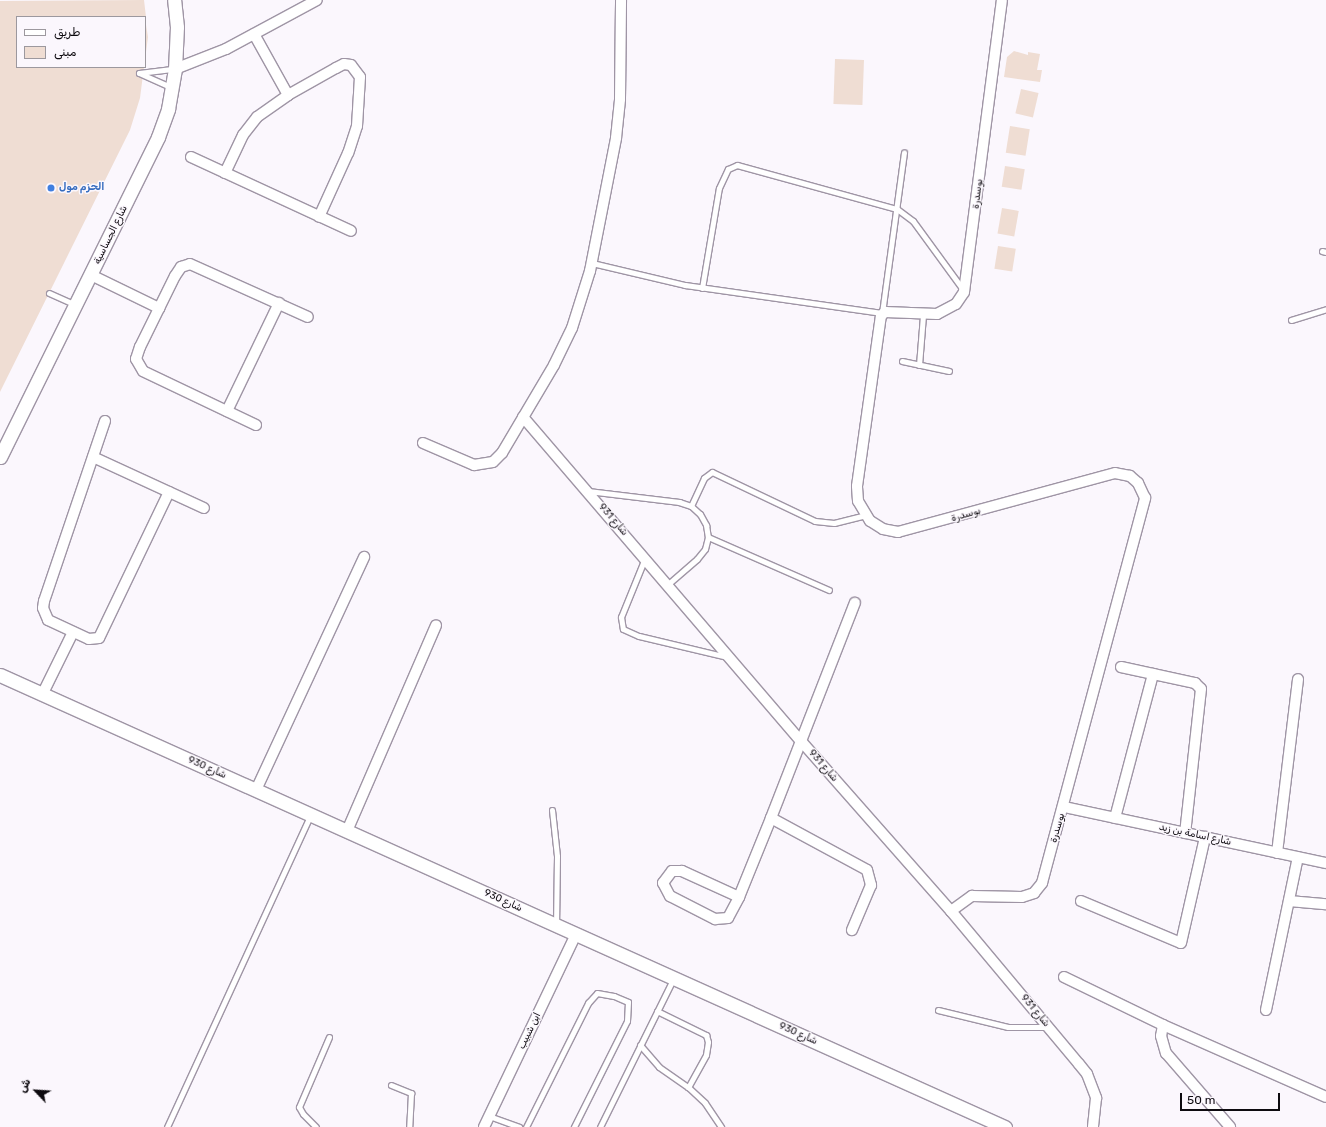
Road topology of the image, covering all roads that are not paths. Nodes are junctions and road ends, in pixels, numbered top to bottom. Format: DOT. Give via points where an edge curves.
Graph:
graph roads {
  1 [pos="174,0"];
  2 [pos="317,0"];
  3 [pos="621,0"];
  4 [pos="1002,0"];
  5 [pos="254,34"];
  6 [pos="175,69"];
  7 [pos="172,88"];
  8 [pos="288,95"];
  9 [pos="904,152"];
  10 [pos="191,157"];
  11 [pos="225,173"];
  12 [pos="897,209"];
  13 [pos="319,217"];
  14 [pos="351,231"];
  15 [pos="592,263"];
  16 [pos="91,275"];
  17 [pos="702,288"];
  18 [pos="964,292"];
  19 [pos="49,293"];
  20 [pos="280,303"];
  21 [pos="76,305"];
  22 [pos="159,308"];
  23 [pos="1326,309"];
  24 [pos="882,314"];
  25 [pos="923,315"];
  26 [pos="308,316"];
  27 [pos="1290,320"];
  28 [pos="902,362"];
  29 [pos="919,365"];
  30 [pos="949,371"];
  31 [pos="227,411"];
  32 [pos="523,417"];
  33 [pos="105,421"];
  34 [pos="256,425"];
  35 [pos="423,443"];
  36 [pos="0,457"];
  37 [pos="93,457"];
  38 [pos="588,491"];
  39 [pos="169,492"];
  40 [pos="691,506"];
  41 [pos="204,508"];
  42 [pos="865,515"];
  43 [pos="708,537"];
  44 [pos="364,557"];
  45 [pos="645,557"];
  46 [pos="668,584"];
  47 [pos="829,590"];
  48 [pos="855,603"];
  49 [pos="436,625"];
  50 [pos="73,632"];
  51 [pos="731,658"];
  52 [pos="1120,667"];
  53 [pos="1153,674"];
  54 [pos="0,675"];
  55 [pos="1298,679"];
  56 [pos="42,695"];
  57 [pos="801,741"];
  58 [pos="256,790"];
  59 [pos="1064,807"];
  60 [pos="552,810"];
  61 [pos="310,815"];
  62 [pos="771,818"];
  63 [pos="1115,818"];
  64 [pos="347,831"];
  65 [pos="1185,833"];
  66 [pos="1205,837"];
  67 [pos="1277,853"];
  68 [pos="1298,857"];
  69 [pos="1326,863"];
  70 [pos="739,897"];
  71 [pos="1081,901"];
  72 [pos="1289,901"];
  73 [pos="1326,904"];
  74 [pos="951,911"];
  75 [pos="556,925"];
  76 [pos="852,930"];
  77 [pos="576,934"];
  78 [pos="1064,977"];
  79 [pos="673,978"];
  80 [pos="938,1010"];
  81 [pos="1266,1010"];
  82 [pos="657,1011"];
  83 [pos="1163,1025"];
  84 [pos="1048,1027"];
  85 [pos="329,1037"];
  86 [pos="640,1045"];
  87 [pos="391,1085"];
  88 [pos="688,1087"];
  89 [pos="1326,1097"];
  90 [pos="489,1116"];
  91 [pos="167,1127"];
  92 [pos="316,1127"];
  93 [pos="409,1127"];
  94 [pos="484,1127"];
  95 [pos="519,1127"];
  96 [pos="526,1127"];
  97 [pos="574,1127"];
  98 [pos="600,1127"];
  99 [pos="721,1127"];
  100 [pos="1005,1127"];
  101 [pos="1093,1127"];
  102 [pos="1230,1127"];
  1 -- 6 [label="street, شارع الجساسية" via="177,27"];
  2 -- 5 [label="street"];
  3 -- 15 [label="street" via="619,118"];
  4 -- 18 [label="street, بوسدرة"];
  5 -- 6 [label="street" via="215,54"];
  5 -- 8 [label="street"];
  6 -- 7 [label="street, شارع الجساسية"];
  6 -- 7 [label="lane" via="139,73"];
  7 -- 16 [label="street, شارع الجساسية" via="151,154"];
  8 -- 11 [label="street" via="251,122"];
  8 -- 13 [label="street" via="344,64 357,70 360,77 357,126 348,153"];
  9 -- 12 [label="lane"];
  10 -- 11 [label="street"];
  11 -- 13 [label="street"];
  12 -- 17 [label="lane" via="748,167 737,165 728,168 719,188"];
  12 -- 18 [label="lane" via="913,221"];
  12 -- 24 [label="lane"];
  13 -- 14 [label="street"];
  15 -- 17 [label="lane"];
  15 -- 32 [label="street" via="572,328"];
  16 -- 21 [label="street, شارع الجساسية"];
  16 -- 22 [label="street"];
  17 -- 24 [label="lane"];
  18 -- 25 [label="street" via="950,308 937,314"];
  19 -- 21 [label="lane"];
  20 -- 22 [label="street" via="190,264 178,272"];
  20 -- 26 [label="street"];
  20 -- 31 [label="street"];
  21 -- 36 [label="street, شارع الجساسية"];
  22 -- 31 [label="street" via="137,353 140,368"];
  23 -- 27 [label="lane"];
  24 -- 25 [label="street"];
  24 -- 42 [label="street" via="857,486 858,501"];
  25 -- 29 [label="lane"];
  28 -- 29 [label="lane"];
  29 -- 30 [label="lane"];
  31 -- 34 [label="street"];
  32 -- 35 [label="street" via="502,453 488,464 474,465"];
  32 -- 38 [label="street, شارع 931"];
  33 -- 37 [label="street"];
  37 -- 39 [label="street"];
  37 -- 50 [label="street" via="43,608 48,620"];
  38 -- 40 [label="lane"];
  38 -- 45 [label="street, شارع 931"];
  39 -- 41 [label="street"];
  39 -- 50 [label="street" via="103,634 94,640"];
  40 -- 42 [label="lane" via="704,478 712,472 815,521 834,523"];
  40 -- 43 [label="lane" via="703,519"];
  42 -- 59 [label="street, بوسدرة" via="883,529 898,532 1114,473 1130,476 1143,490 1143,510"];
  43 -- 46 [label="lane" via="697,559"];
  43 -- 47 [label="lane"];
  44 -- 58 [label="street"];
  45 -- 46 [label="street, شارع 931"];
  45 -- 51 [label="lane" via="621,617 623,629 639,636"];
  46 -- 51 [label="street, شارع 931"];
  48 -- 57 [label="street"];
  49 -- 64 [label="street"];
  50 -- 56 [label="street"];
  51 -- 57 [label="street, شارع 931"];
  52 -- 53 [label="street"];
  53 -- 63 [label="street"];
  53 -- 65 [label="street" via="1195,683 1201,689"];
  54 -- 56 [label="street, شارع 930"];
  55 -- 67 [label="street"];
  56 -- 58 [label="street, شارع 930"];
  57 -- 62 [label="street"];
  57 -- 74 [label="street, شارع 931"];
  58 -- 61 [label="street, شارع 930"];
  59 -- 63 [label="street, شارع اسامة بن زيد"];
  59 -- 74 [label="street, بوسدرة" via="1038,889 1022,897 972,896"];
  60 -- 75 [label="lane" via="557,856"];
  61 -- 64 [label="street, شارع 930"];
  61 -- 91 [label="lane"];
  62 -- 70 [label="street"];
  62 -- 76 [label="street" via="867,870 871,884"];
  63 -- 65 [label="street, شارع اسامة بن زيد"];
  64 -- 75 [label="street, شارع 930"];
  65 -- 66 [label="street, شارع اسامة بن زيد"];
  66 -- 67 [label="street, شارع اسامة بن زيد"];
  66 -- 71 [label="street" via="1181,943"];
  67 -- 68 [label="street, شارع اسامة بن زيد"];
  68 -- 69 [label="street, شارع اسامة بن زيد"];
  68 -- 72 [label="street"];
  70 -- 70 [label="street" via="728,918 721,920 670,896 663,883 672,871 682,871"];
  72 -- 73 [label="street"];
  72 -- 81 [label="street"];
  74 -- 84 [label="street, شارع 931"];
  75 -- 77 [label="street, شارع 930"];
  77 -- 79 [label="street, شارع 930"];
  77 -- 90 [label="street, ابن شبيب"];
  78 -- 83 [label="street"];
  79 -- 82 [label="lane"];
  79 -- 100 [label="street, شارع 930"];
  80 -- 84 [label="lane" via="1008,1027"];
  82 -- 86 [label="lane"];
  82 -- 88 [label="lane" via="706,1035 706,1055"];
  83 -- 89 [label="street"];
  83 -- 102 [label="street" via="1161,1036 1166,1053"];
  84 -- 101 [label="street, شارع 931" via="1087,1074 1093,1086 1096,1112"];
  85 -- 92 [label="lane" via="299,1107"];
  86 -- 88 [label="lane" via="659,1067"];
  86 -- 98 [label="lane"];
  87 -- 93 [label="lane" via="410,1093 412,1115"];
  88 -- 99 [label="lane" via="706,1103"];
  90 -- 94 [label="street, ابن شبيب"];
  90 -- 95 [label="lane"];
  96 -- 97 [label="lane" via="588,1003 597,993 614,996 628,1002 627,1021"];
}
